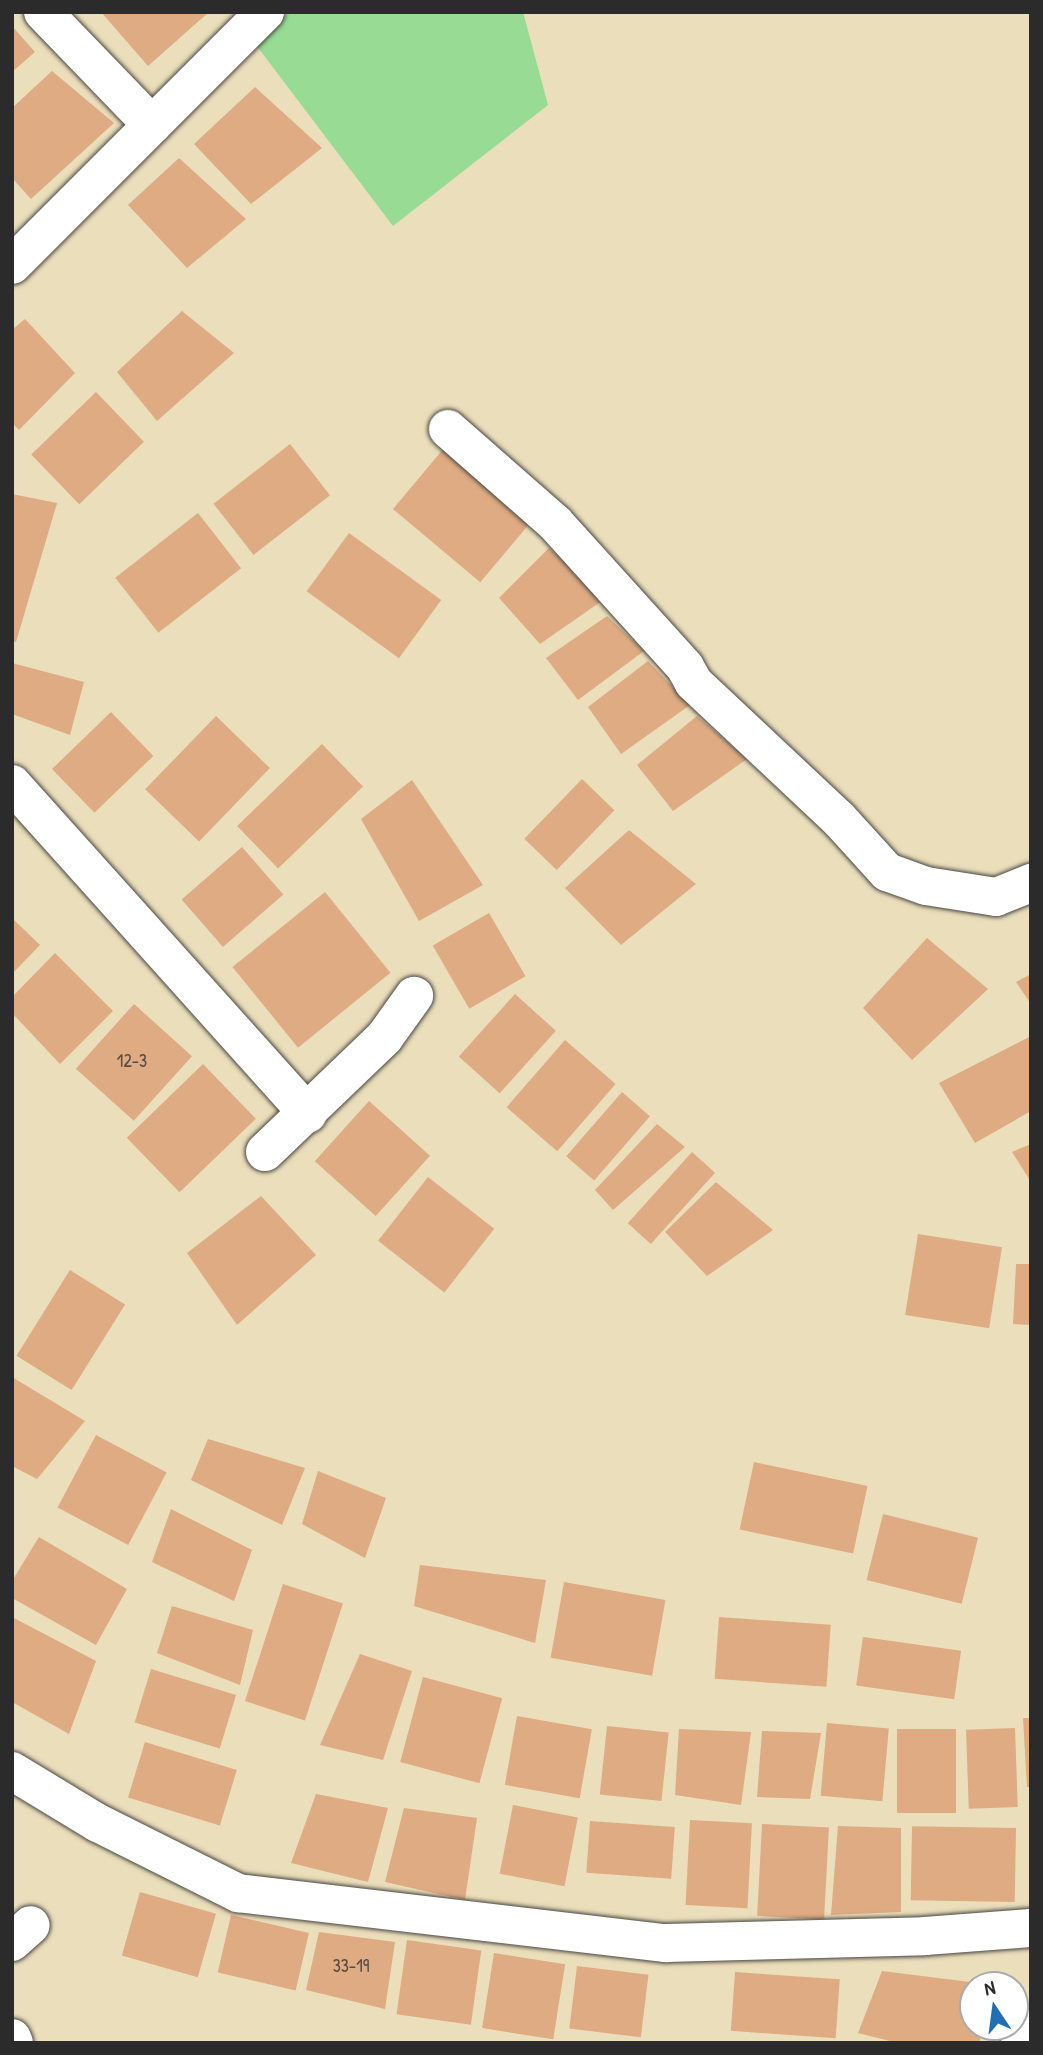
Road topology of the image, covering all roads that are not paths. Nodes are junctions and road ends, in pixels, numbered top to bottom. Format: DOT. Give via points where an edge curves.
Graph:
graph roads {
  1 [pos="43,12"];
  2 [pos="265,12"];
  3 [pos="152,125"];
  4 [pos="12,265"];
  5 [pos="448,429"];
  6 [pos="17,797"];
  7 [pos="1031,883"];
  8 [pos="414,996"];
  9 [pos="308,1114"];
  10 [pos="265,1152"];
  11 [pos="12,1771"];
  12 [pos="1031,1928"];
  13 [pos="1031,2025"];
  14 [pos="12,2038"];
  15 [pos="14,2043"];
  16 [pos="1020,2043"];
  1 -- 3 [label="street"];
  2 -- 3 [label="street"];
  3 -- 4 [label="street"];
  5 -- 7 [label="street" via="555,523 685,667 694,683 838,818 887,872 926,886 996,897"];
  6 -- 9 [label="street"];
  8 -- 9 [label="street" via="384,1038"];
  9 -- 10 [label="street"];
  11 -- 12 [label="street" via="98,1823 237,1894 666,1943 925,1936"];
  13 -- 16 [label="street"];
  14 -- 15 [label="street"];
}
